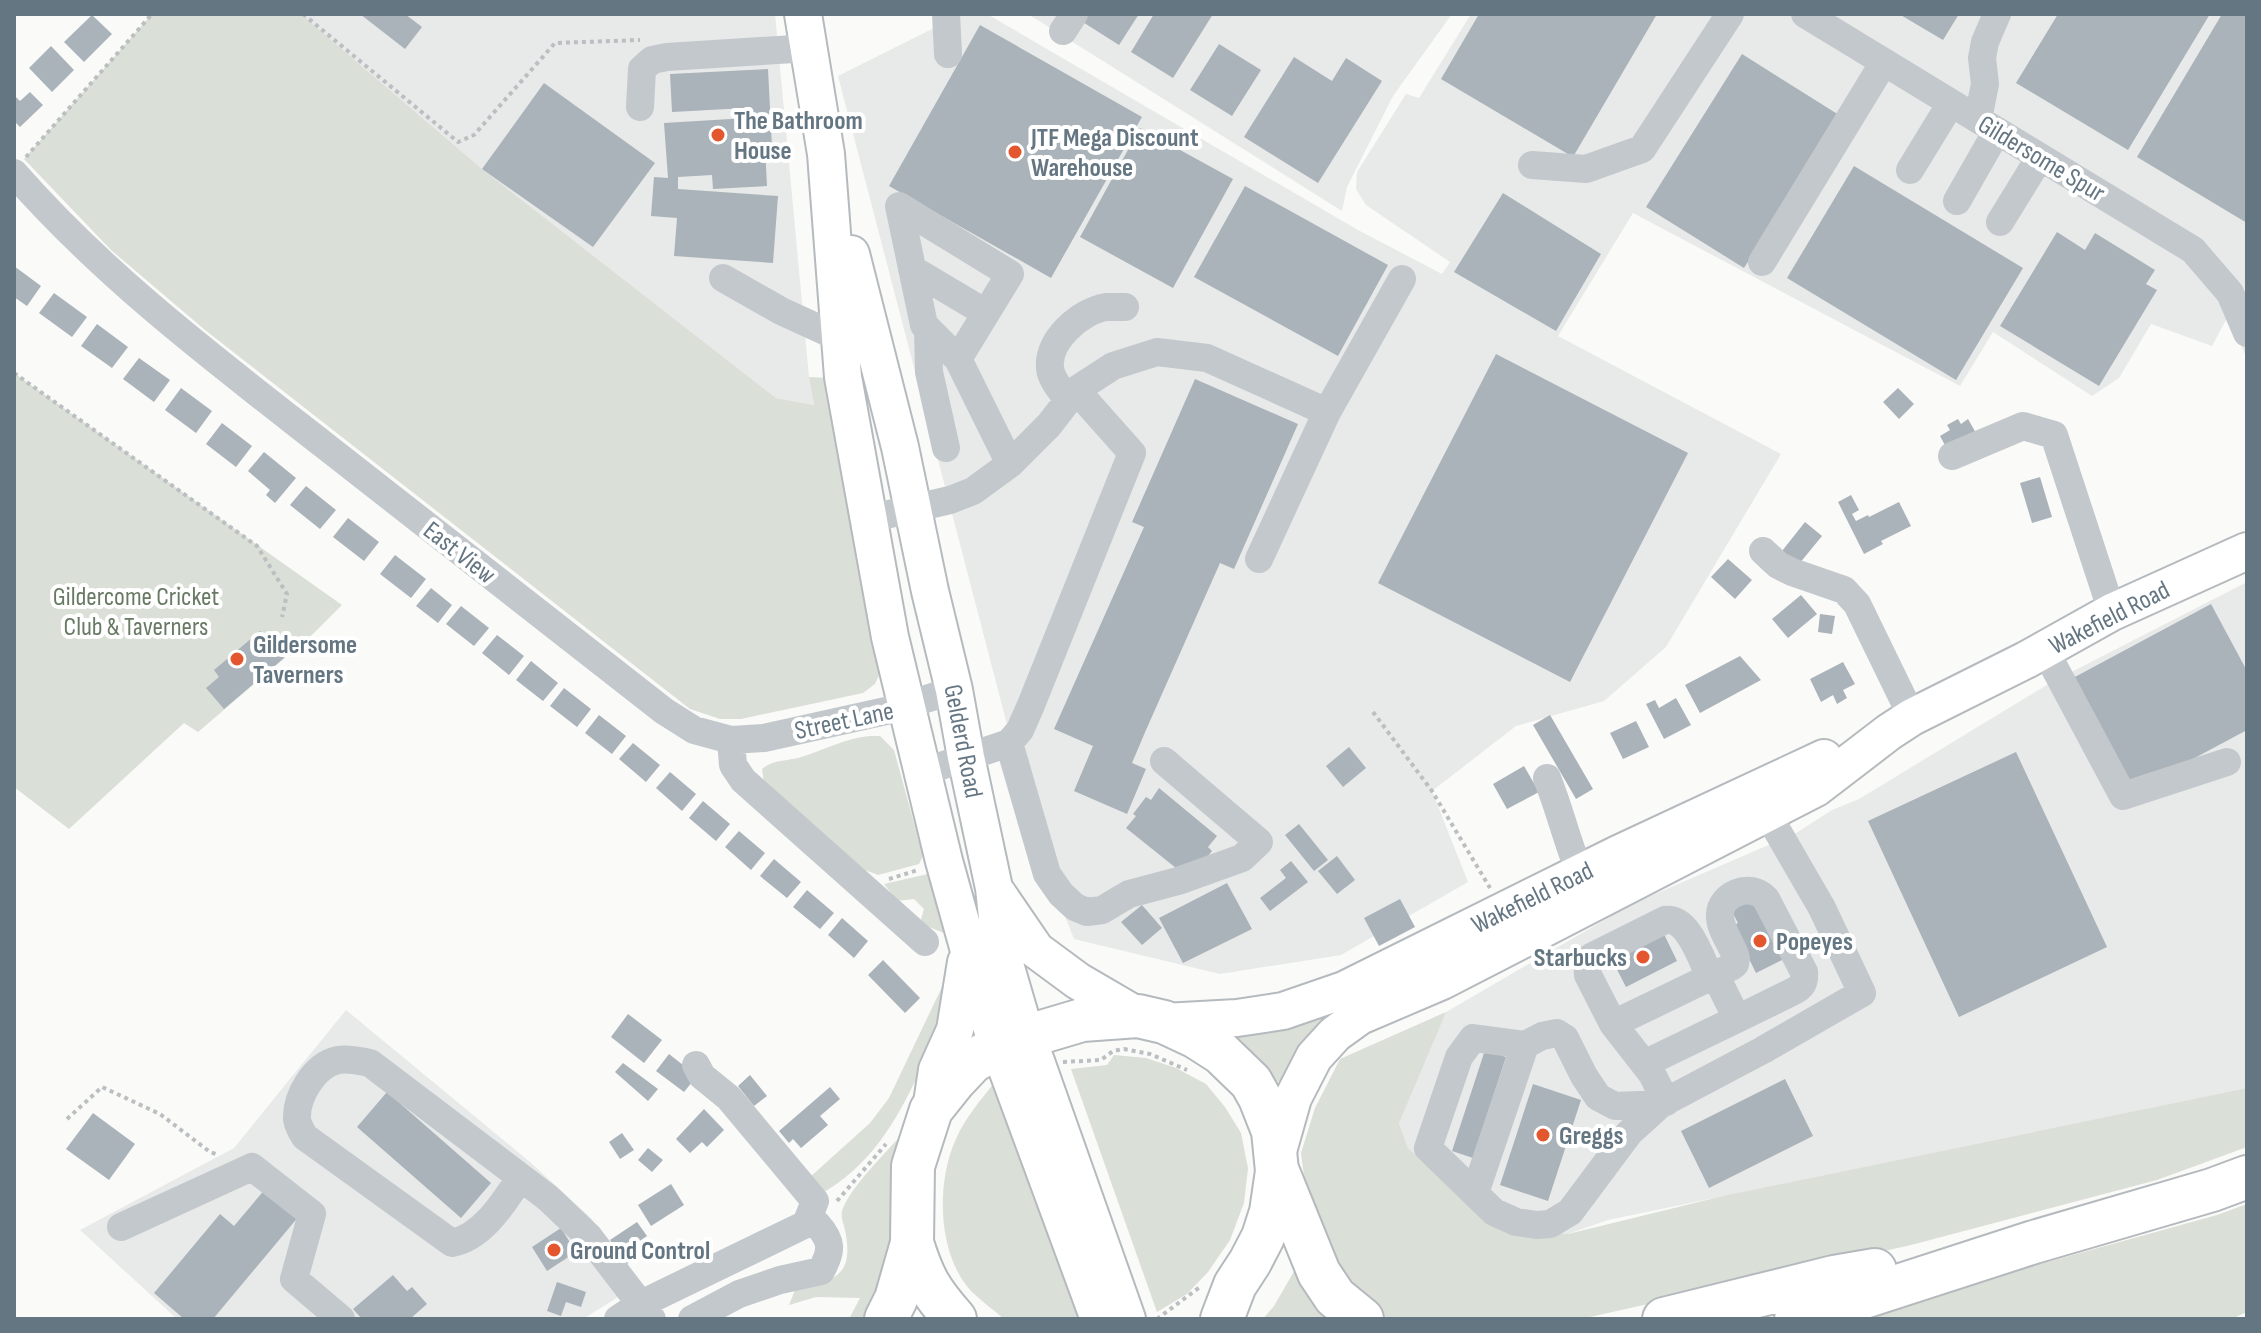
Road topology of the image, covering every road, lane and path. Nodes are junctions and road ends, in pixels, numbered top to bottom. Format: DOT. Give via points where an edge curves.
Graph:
graph roads {
  1 [pos="152,14"];
  2 [pos="303,14"];
  3 [pos="946,14"];
  4 [pos="1730,14"];
  5 [pos="1805,14"];
  6 [pos="1997,14"];
  7 [pos="807,31"];
  8 [pos="642,40"];
  9 [pos="948,54"];
  10 [pos="1884,62"];
  11 [pos="1951,103"];
  12 [pos="640,107"];
  13 [pos="1988,125"];
  14 [pos="826,154"];
  15 [pos="2040,157"];
  16 [pos="1532,165"];
  17 [pos="19,166"];
  18 [pos="1910,170"];
  19 [pos="1957,201"];
  20 [pos="2000,222"];
  21 [pos="1762,262"];
  22 [pos="912,269"];
  23 [pos="723,278"];
  24 [pos="1402,279"];
  25 [pos="2238,289"];
  26 [pos="1125,307"];
  27 [pos="986,313"];
  28 [pos="928,329"];
  29 [pos="2247,333"];
  30 [pos="840,338"];
  31 [pos="958,359"];
  32 [pos="14,373"];
  33 [pos="1072,395"];
  34 [pos="1327,412"];
  35 [pos="946,448"];
  36 [pos="1952,456"];
  37 [pos="1010,464"];
  38 [pos="913,508"];
  39 [pos="868,519"];
  40 [pos="1763,551"];
  41 [pos="2247,551"];
  42 [pos="1259,559"];
  43 [pos="2112,612"];
  44 [pos="282,617"];
  45 [pos="2045,650"];
  46 [pos="954,690"];
  47 [pos="906,706"];
  48 [pos="1373,712"];
  49 [pos="1900,724"];
  50 [pos="731,740"];
  51 [pos="1009,743"];
  52 [pos="966,757"];
  53 [pos="1164,761"];
  54 [pos="2227,762"];
  55 [pos="923,772"];
  56 [pos="1547,778"];
  57 [pos="1761,802"];
  58 [pos="928,867"];
  59 [pos="1580,873"];
  60 [pos="862,887"];
  61 [pos="994,888"];
  62 [pos="1504,911"];
  63 [pos="925,942"];
  64 [pos="969,948"];
  65 [pos="1712,976"];
  66 [pos="1151,1019"];
  67 [pos="1737,1019"];
  68 [pos="1613,1024"];
  69 [pos="1013,1041"];
  70 [pos="1525,1045"];
  71 [pos="1060,1061"];
  72 [pos="1644,1064"];
  73 [pos="696,1065"];
  74 [pos="1189,1071"];
  75 [pos="1664,1103"];
  76 [pos="931,1110"];
  77 [pos="67,1119"];
  78 [pos="892,1136"];
  79 [pos="1277,1164"];
  80 [pos="252,1167"];
  81 [pos="2247,1177"];
  82 [pos="520,1178"];
  83 [pos="1475,1193"];
  84 [pos="812,1224"];
  85 [pos="121,1227"];
  86 [pos="2034,1242"];
  87 [pos="912,1243"];
  88 [pos="1221,1294"];
  89 [pos="637,1314"];
  90 [pos="341,1319"];
  91 [pos="692,1319"];
  92 [pos="886,1319"];
  93 [pos="955,1319"];
  94 [pos="1099,1319"];
  95 [pos="1127,1319"];
  96 [pos="1157,1319"];
  97 [pos="1191,1319"];
  98 [pos="1362,1319"];
  99 [pos="1664,1319"];
  100 [pos="1796,1319"];
  1 -- 17 [label="path"];
  2 -- 8 [label="path" via="458,142 474,135 555,43"];
  3 -- 9 [label="street"];
  4 -- 16 [label="street" via="1642,149 1586,169"];
  5 -- 10 [label="street, Gildersome Spur"];
  6 -- 13 [label="street" via="1982,58"];
  7 -- 12 [label="street" via="652,60 642,69"];
  7 -- 14 [label="main road, Gelderd Road"];
  10 -- 11 [label="street, Gildersome Spur"];
  10 -- 21 [label="street"];
  11 -- 13 [label="street, Gildersome Spur"];
  11 -- 18 [label="street"];
  13 -- 15 [label="street, Gildersome Spur"];
  13 -- 19 [label="street"];
  14 -- 30 [label="main road, Gelderd Road"];
  14 -- 38 [label="main road, Gelderd Road"];
  15 -- 20 [label="street"];
  15 -- 25 [label="street, Gildersome Spur" via="2193,250"];
  17 -- 50 [label="street, East View" via="45,208 197,347 664,711 694,730"];
  22 -- 27 [label="street"];
  22 -- 27 [label="street" via="899,206 1010,274"];
  22 -- 28 [label="street"];
  23 -- 30 [label="street"];
  24 -- 34 [label="street"];
  25 -- 29 [label="street, Gildersome Spur"];
  26 -- 33 [label="street" via="1087,314 1058,342 1050,370 1056,383"];
  27 -- 31 [label="street"];
  28 -- 31 [label="street"];
  28 -- 35 [label="street" via="929,372"];
  30 -- 39 [label="main road, Gelderd Road"];
  31 -- 37 [label="street"];
  32 -- 44 [label="path" via="257,546 287,594"];
  33 -- 34 [label="street" via="1113,366 1157,352 1207,358"];
  33 -- 37 [label="street"];
  33 -- 51 [label="street" via="1132,453 1031,705"];
  34 -- 42 [label="street"];
  36 -- 43 [label="street" via="2023,426 2054,435"];
  37 -- 38 [label="street" via="973,491"];
  38 -- 39 [label="street"];
  38 -- 46 [label="main road, Gelderd Road"];
  39 -- 47 [label="main road, Gelderd Road"];
  40 -- 49 [label="street" via="1792,572 1844,590 1857,604"];
  41 -- 43 [label="main road, Wakefield Road"];
  43 -- 45 [label="main road, Wakefield Road"];
  45 -- 49 [label="main road, Wakefield Road"];
  45 -- 54 [label="street" via="2123,796"];
  46 -- 47 [label="street, Street Lane"];
  46 -- 52 [label="main road, Gelderd Road"];
  47 -- 50 [label="street, Street Lane" via="764,738"];
  47 -- 55 [label="main road, Gelderd Road"];
  48 -- 62 [label="path" via="1432,791"];
  49 -- 57 [label="main road, Wakefield Road" via="1815,761"];
  50 -- 60 [label="street" via="733,765 743,780"];
  51 -- 52 [label="street"];
  51 -- 53 [label="street" via="1047,874 1061,894 1087,912 1242,858 1259,842"];
  52 -- 55 [label="street"];
  52 -- 61 [label="main road, Gelderd Road"];
  55 -- 64 [label="main road, Gelderd Road"];
  56 -- 59 [label="street"];
  57 -- 59 [label="main road, Wakefield Road"];
  57 -- 75 [label="street" via="1822,908 1862,993"];
  57 -- 79 [label="main road, Wakefield Road" via="1442,981 1360,1016 1335,1034 1314,1057 1293,1098"];
  58 -- 60 [label="path"];
  59 -- 62 [label="main road, Wakefield Road"];
  60 -- 63 [label="street" via="905,918"];
  61 -- 66 [label="main road" via="1036,950 1078,981"];
  61 -- 69 [label="main road, Gelderd Road"];
  62 -- 66 [label="main road, Wakefield Road" via="1344,990 1283,1011 1237,1018"];
  64 -- 69 [label="main road, Gelderd Road" via="987,1015"];
  64 -- 76 [label="main road" via="955,1030 937,1070"];
  65 -- 67 [label="street"];
  65 -- 67 [label="street" via="1731,967 1736,958 1720,910 1736,894 1759,891 1804,972 1804,981 1801,988"];
  65 -- 68 [label="street"];
  65 -- 68 [label="street" via="1686,928 1665,920 1587,962 1588,975"];
  66 -- 69 [label="highway" via="1082,1020"];
  66 -- 79 [label="highway" via="1196,1037 1251,1082 1273,1131"];
  67 -- 72 [label="street"];
  68 -- 72 [label="street"];
  69 -- 76 [label="highway" via="972,1062"];
  69 -- 94 [label="main road, Gelderd Road"];
  69 -- 95 [label="main road, Gelderd Road"];
  70 -- 75 [label="street" via="1557,1033 1565,1038 1598,1097 1615,1106"];
  70 -- 83 [label="street"];
  70 -- 83 [label="street" via="1473,1038 1459,1057 1428,1148"];
  71 -- 74 [label="path" via="1101,1060 1124,1049"];
  72 -- 75 [label="street"];
  73 -- 84 [label="street" via="815,1201"];
  75 -- 83 [label="street" via="1629,1133 1570,1212 1550,1224 1516,1222 1494,1212"];
  76 -- 87 [label="highway" via="913,1166"];
  77 -- 80 [label="path" via="102,1087 160,1114 210,1152"];
  78 -- 84 [label="path"];
  79 -- 88 [label="highway" via="1263,1237 1250,1262"];
  79 -- 98 [label="highway" via="1319,1273 1335,1297"];
  80 -- 85 [label="street"];
  80 -- 90 [label="street" via="312,1214 294,1279"];
  81 -- 86 [label="highway"];
  82 -- 82 [label="street" via="498,1211 472,1234 452,1243 305,1137 297,1123 298,1100 314,1075 334,1061 370,1063"];
  82 -- 89 [label="street" via="589,1237"];
  84 -- 89 [label="street"];
  84 -- 91 [label="street" via="828,1236 830,1255 821,1271 739,1294"];
  86 -- 99 [label="highway" via="1834,1277"];
  86 -- 100 [label="highway"];
  87 -- 92 [label="highway"];
  87 -- 93 [label="highway" via="922,1274"];
  88 -- 96 [label="path" via="1198,1290"];
  88 -- 97 [label="highway"];
}
